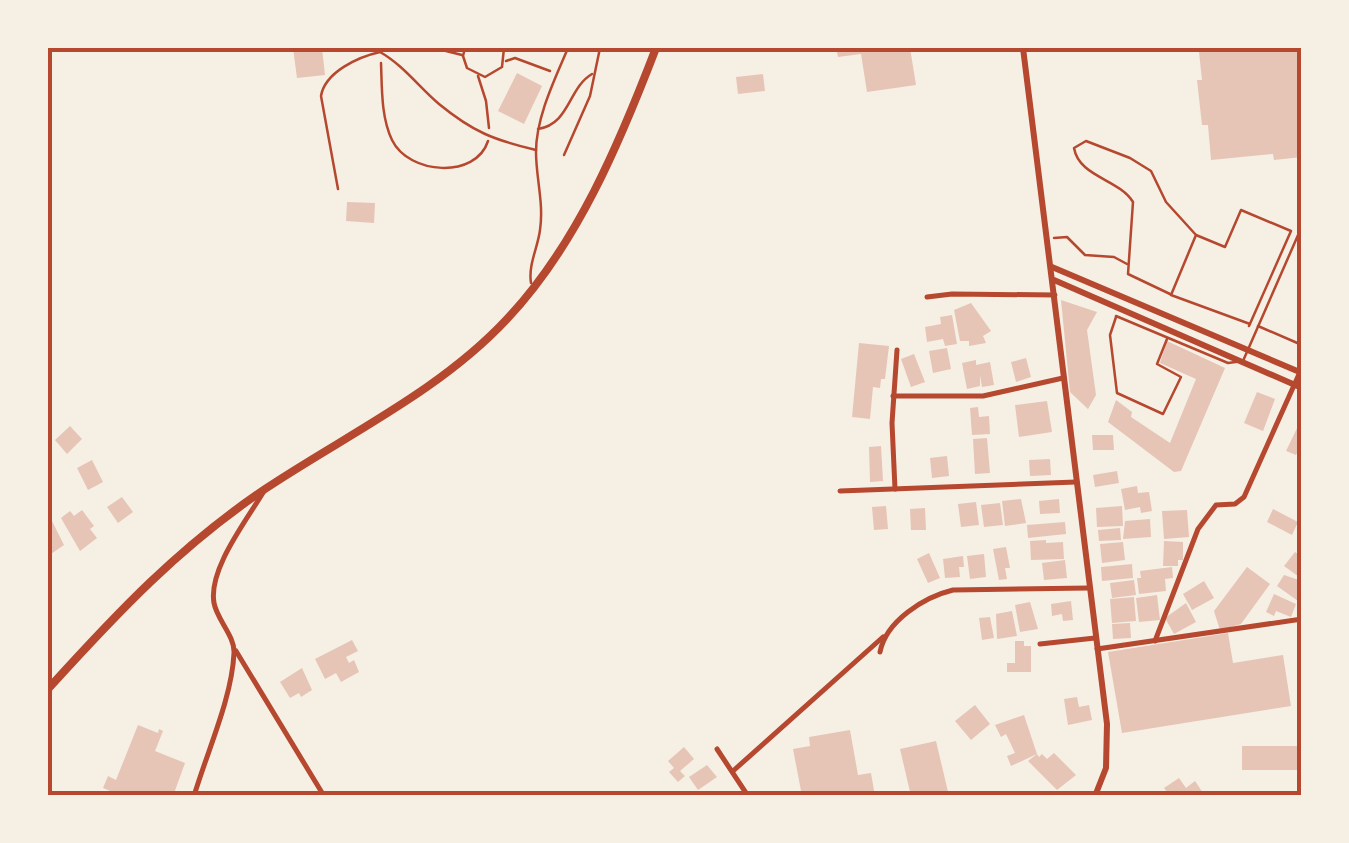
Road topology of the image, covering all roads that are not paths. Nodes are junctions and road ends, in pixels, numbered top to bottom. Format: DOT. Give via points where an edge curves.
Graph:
graph roads {
  1 [pos="568,48"];
  2 [pos="600,48"];
  3 [pos="656,48"];
  4 [pos="1023,48"];
  5 [pos="594,73"];
  6 [pos="538,129"];
  7 [pos="536,150"];
  8 [pos="564,156"];
  9 [pos="338,189"];
  10 [pos="1302,226"];
  11 [pos="1052,267"];
  12 [pos="1054,280"];
  13 [pos="1088,282"];
  14 [pos="533,289"];
  15 [pos="1084,294"];
  16 [pos="1055,295"];
  17 [pos="927,298"];
  18 [pos="1117,312"];
  19 [pos="1178,321"];
  20 [pos="1258,326"];
  21 [pos="1171,335"];
  22 [pos="1302,346"];
  23 [pos="897,350"];
  24 [pos="1247,350"];
  25 [pos="1243,361"];
  26 [pos="1301,372"];
  27 [pos="1063,378"];
  28 [pos="1298,387"];
  29 [pos="893,396"];
  30 [pos="1076,482"];
  31 [pos="266,489"];
  32 [pos="895,489"];
  33 [pos="840,491"];
  34 [pos="1089,588"];
  35 [pos="1302,619"];
  36 [pos="883,637"];
  37 [pos="1095,638"];
  38 [pos="1155,641"];
  39 [pos="1040,644"];
  40 [pos="234,648"];
  41 [pos="1096,650"];
  42 [pos="880,652"];
  43 [pos="48,688"];
  44 [pos="718,749"];
  45 [pos="733,771"];
  46 [pos="194,796"];
  47 [pos="324,796"];
  48 [pos="748,796"];
  49 [pos="1095,796"];
  1 -- 6 [label="lane"];
  2 -- 5 [label="lane"];
  3 -- 14 [label="main road" via="570,234"];
  4 -- 11 [label="main road"];
  5 -- 6 [label="lane" via="582,80 562,117"];
  5 -- 8 [label="lane"];
  6 -- 7 [label="lane"];
  7 -- 9 [label="lane" via="488,138 380,52 323,85"];
  7 -- 14 [label="lane" via="541,211"];
  10 -- 20 [label="lane"];
  11 -- 12 [label="main road"];
  11 -- 13 [label="main road"];
  12 -- 15 [label="main road"];
  12 -- 16 [label="main road"];
  13 -- 15 [label="main road"];
  13 -- 19 [label="main road"];
  14 -- 31 [label="main road" via="488,340 442,376"];
  15 -- 18 [label="main road"];
  16 -- 17 [label="street"];
  16 -- 27 [label="main road"];
  18 -- 21 [label="main road"];
  18 -- 21 [label="lane" via="1110,336 1117,393 1163,414 1182,377 1157,364"];
  19 -- 21 [label="lane"];
  19 -- 24 [label="main road"];
  20 -- 22 [label="lane"];
  20 -- 24 [label="lane"];
  21 -- 25 [label="main road"];
  23 -- 29 [label="street"];
  24 -- 25 [label="lane"];
  24 -- 26 [label="main road"];
  25 -- 28 [label="main road"];
  26 -- 28 [label="street"];
  27 -- 29 [label="street" via="983,396"];
  27 -- 30 [label="main road"];
  28 -- 38 [label="street" via="1244,497 1216,505 1198,529"];
  29 -- 32 [label="street"];
  30 -- 32 [label="street"];
  30 -- 34 [label="main road"];
  31 -- 40 [label="street" via="214,584 214,606"];
  31 -- 43 [label="main road" via="162,568"];
  32 -- 33 [label="street"];
  34 -- 36 [label="street" via="952,590 926,598"];
  34 -- 37 [label="main road"];
  35 -- 38 [label="street"];
  36 -- 42 [label="street"];
  36 -- 45 [label="street"];
  37 -- 39 [label="street"];
  37 -- 41 [label="main road"];
  38 -- 41 [label="street"];
  40 -- 46 [label="street"];
  40 -- 47 [label="street"];
  41 -- 49 [label="main road" via="1108,739"];
  44 -- 45 [label="street"];
  45 -- 48 [label="street"];
}
